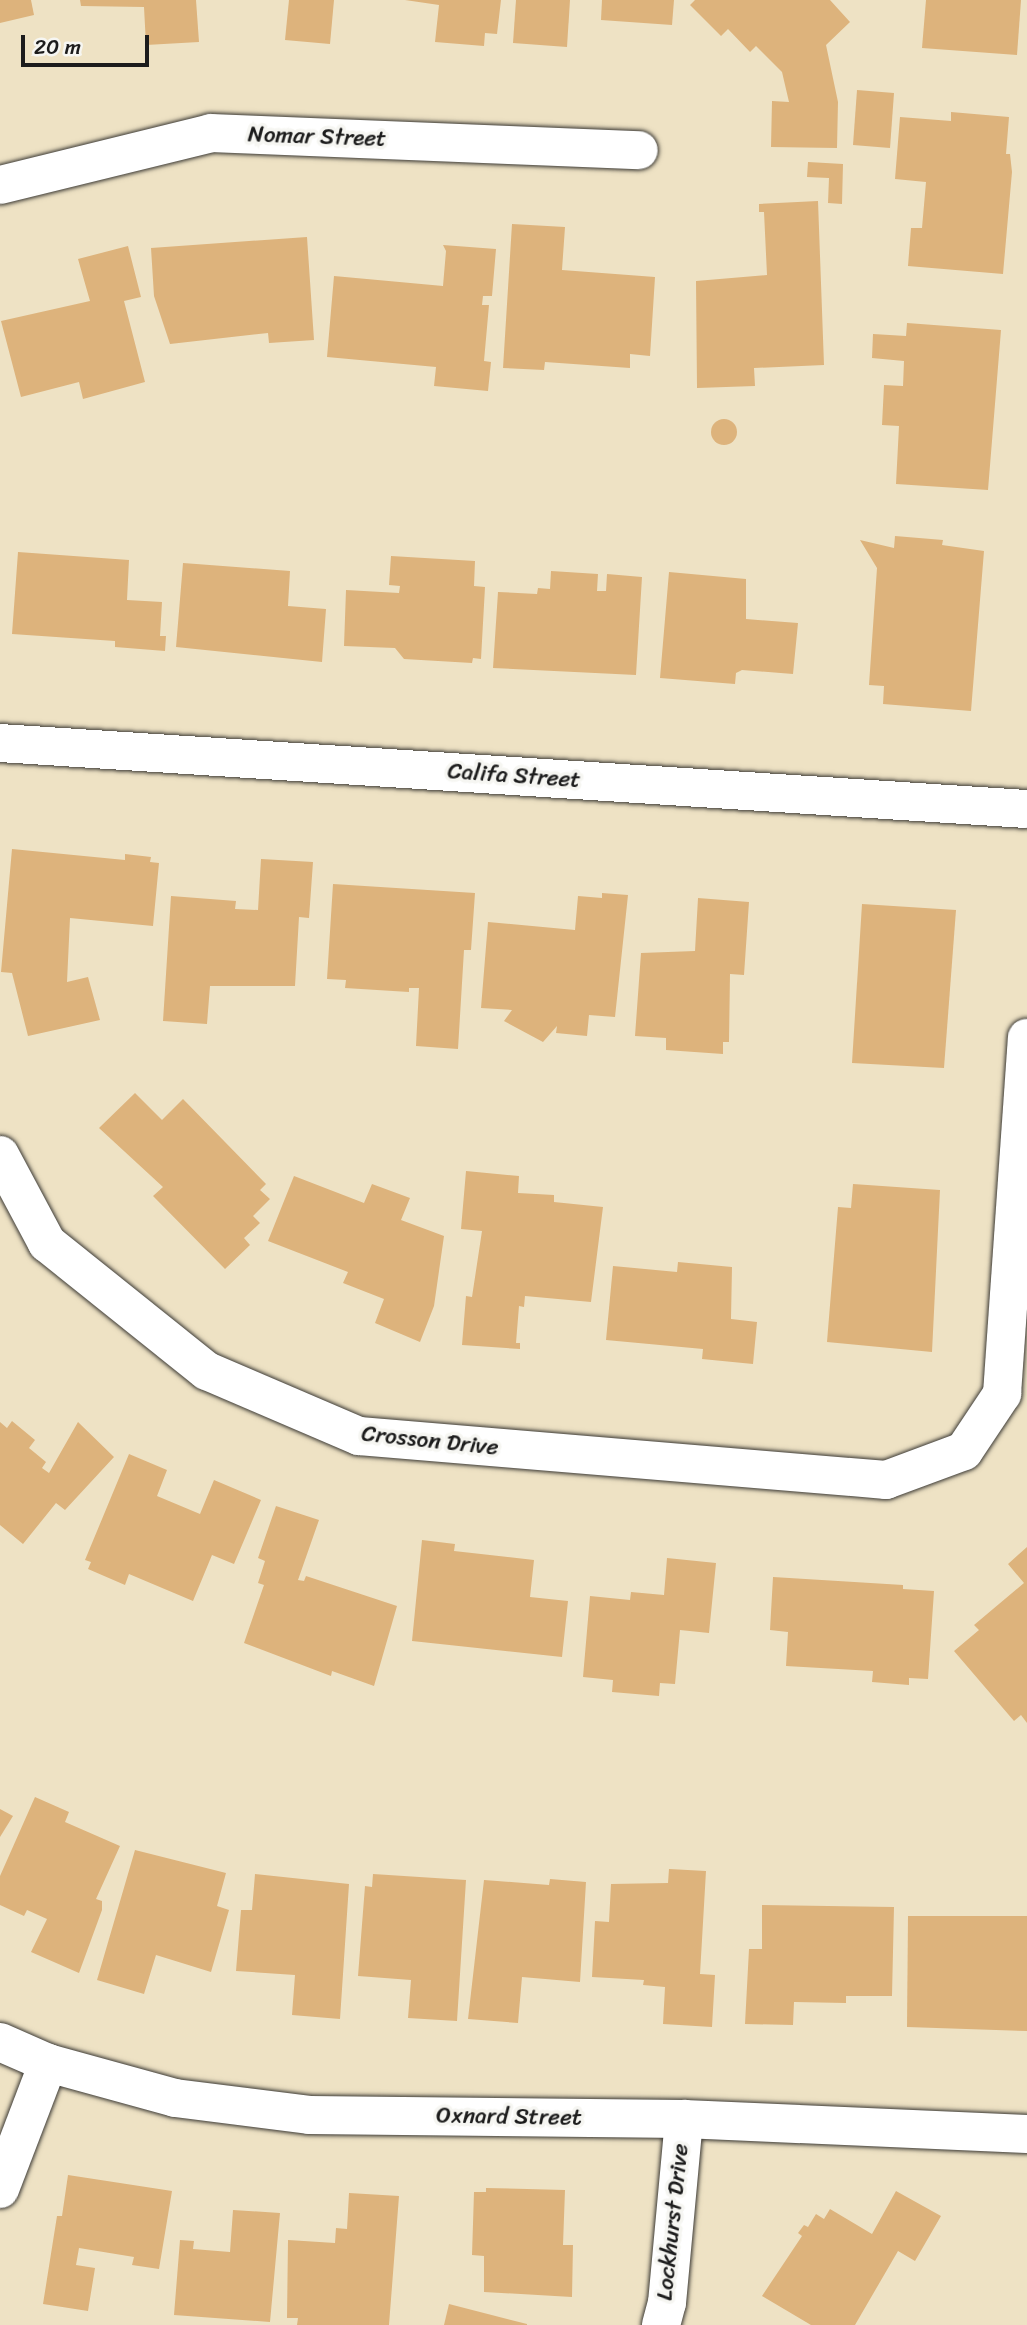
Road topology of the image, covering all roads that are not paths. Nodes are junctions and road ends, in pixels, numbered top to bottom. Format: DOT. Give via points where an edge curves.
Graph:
graph roads {
  1 [pos="639,150"];
  2 [pos="0,186"];
  3 [pos="0,743"];
  4 [pos="1027,808"];
  5 [pos="1027,1038"];
  6 [pos="0,1155"];
  7 [pos="0,2042"];
  8 [pos="48,2063"];
  9 [pos="684,2119"];
  10 [pos="1027,2134"];
  11 [pos="0,2189"];
  12 [pos="661,2325"];
  1 -- 2 [label="street, Nomar Street" via="211,133"];
  3 -- 4 [label="street, Califa Street"];
  5 -- 6 [label="street, Crosson Drive" via="1002,1394 964,1451 886,1480 359,1436 207,1371 47,1243"];
  7 -- 8 [label="street, Oxnard Street"];
  8 -- 9 [label="street, Oxnard Street" via="175,2098 309,2115"];
  8 -- 11 [label="street"];
  9 -- 10 [label="street, Oxnard Street"];
  9 -- 12 [label="street, Lockhurst Drive" via="667,2303"];
}
